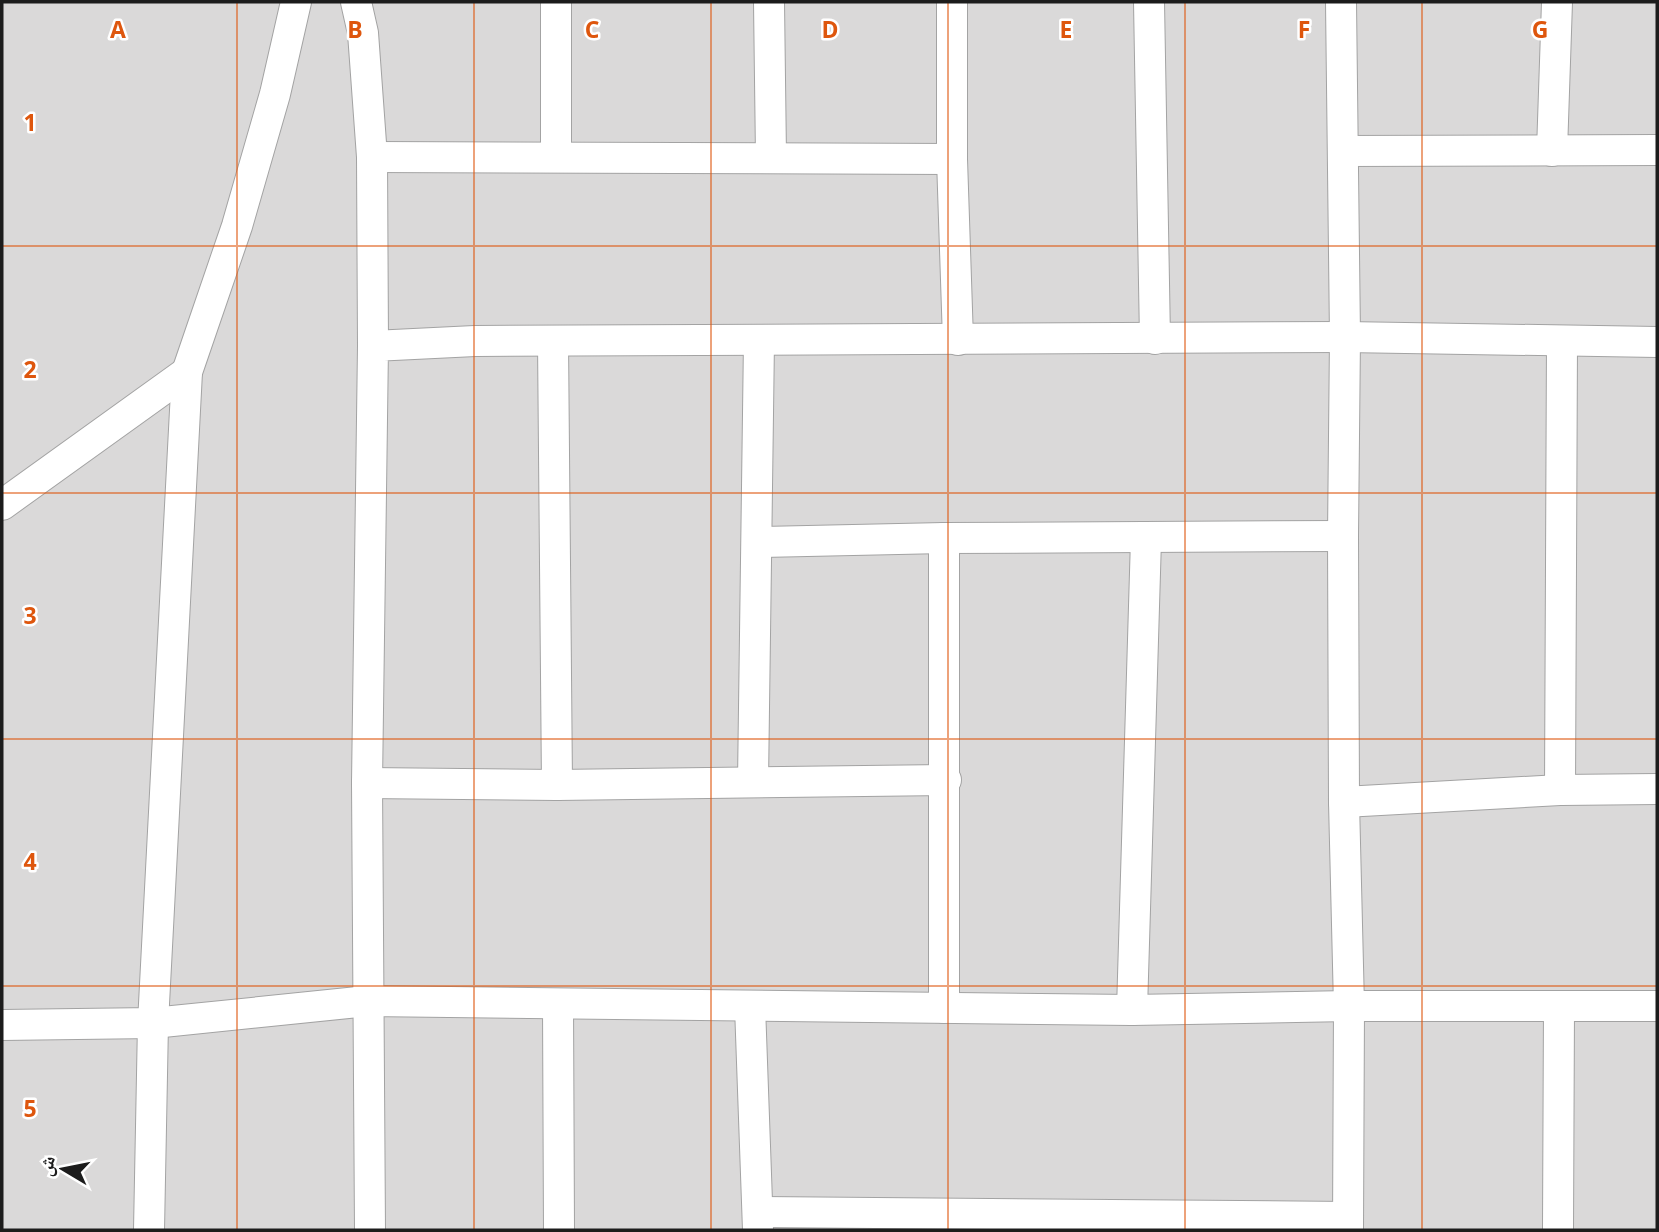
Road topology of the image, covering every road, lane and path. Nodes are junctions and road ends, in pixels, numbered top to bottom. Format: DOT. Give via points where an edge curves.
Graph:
graph roads {
  1 [pos="296,2"];
  2 [pos="356,2"];
  3 [pos="556,2"];
  4 [pos="769,2"];
  5 [pos="952,2"];
  6 [pos="1149,2"];
  7 [pos="1341,2"];
  8 [pos="1557,2"];
  9 [pos="1657,149"];
  10 [pos="1343,151"];
  11 [pos="1552,152"];
  12 [pos="556,156"];
  13 [pos="372,157"];
  14 [pos="771,157"];
  15 [pos="952,159"];
  16 [pos="1345,337"];
  17 [pos="1155,339"];
  18 [pos="759,340"];
  19 [pos="958,340"];
  20 [pos="553,341"];
  21 [pos="1562,341"];
  22 [pos="1657,342"];
  23 [pos="373,346"];
  24 [pos="187,372"];
  25 [pos="2,505"];
  26 [pos="1343,536"];
  27 [pos="944,538"];
  28 [pos="1146,539"];
  29 [pos="757,542"];
  30 [pos="946,780"];
  31 [pos="753,782"];
  32 [pos="367,783"];
  33 [pos="557,785"];
  34 [pos="1657,789"];
  35 [pos="1560,790"];
  36 [pos="1344,802"];
  37 [pos="368,1001"];
  38 [pos="558,1004"];
  39 [pos="750,1006"];
  40 [pos="1349,1006"];
  41 [pos="1657,1006"];
  42 [pos="1559,1007"];
  43 [pos="944,1008"];
  44 [pos="1132,1010"];
  45 [pos="153,1023"];
  46 [pos="2,1025"];
  47 [pos="758,1221"];
  48 [pos="958,1222"];
  49 [pos="1150,1223"];
  50 [pos="1348,1224"];
  51 [pos="149,1230"];
  52 [pos="370,1230"];
  53 [pos="559,1230"];
  54 [pos="1558,1230"];
  1 -- 24 [label="street" via="237,226"];
  2 -- 13 [label="street" via="363,33"];
  3 -- 12 [label="street"];
  4 -- 14 [label="street"];
  5 -- 15 [label="street"];
  6 -- 17 [label="street"];
  7 -- 10 [label="street"];
  8 -- 11 [label="street"];
  9 -- 11 [label="street"];
  10 -- 11 [label="street"];
  10 -- 16 [label="street"];
  12 -- 13 [label="street"];
  12 -- 14 [label="street"];
  13 -- 23 [label="street"];
  14 -- 15 [label="street"];
  15 -- 19 [label="street"];
  16 -- 17 [label="street"];
  16 -- 21 [label="street"];
  16 -- 26 [label="street"];
  17 -- 19 [label="street"];
  18 -- 19 [label="street"];
  18 -- 20 [label="street"];
  18 -- 29 [label="street"];
  20 -- 23 [label="street"];
  20 -- 33 [label="street"];
  21 -- 22 [label="street"];
  21 -- 35 [label="street"];
  23 -- 32 [label="street"];
  24 -- 25 [label="street"];
  24 -- 45 [label="street"];
  26 -- 28 [label="street"];
  26 -- 36 [label="street"];
  27 -- 28 [label="street"];
  27 -- 29 [label="street"];
  27 -- 30 [label="street"];
  28 -- 44 [label="street"];
  29 -- 31 [label="street"];
  30 -- 31 [label="street"];
  30 -- 43 [label="street"];
  31 -- 33 [label="street"];
  32 -- 33 [label="street"];
  32 -- 37 [label="street"];
  34 -- 35 [label="street"];
  35 -- 36 [label="street"];
  36 -- 40 [label="street"];
  37 -- 38 [label="street"];
  37 -- 45 [label="street"];
  37 -- 52 [label="street"];
  38 -- 39 [label="street"];
  38 -- 53 [label="street"];
  39 -- 43 [label="street"];
  39 -- 47 [label="street"];
  40 -- 42 [label="street"];
  40 -- 44 [label="street"];
  40 -- 50 [label="street"];
  41 -- 42 [label="street"];
  42 -- 54 [label="street"];
  43 -- 44 [label="street"];
  45 -- 46 [label="street"];
  45 -- 51 [label="street"];
  47 -- 48 [label="street"];
  48 -- 49 [label="street"];
  49 -- 50 [label="street"];
}
